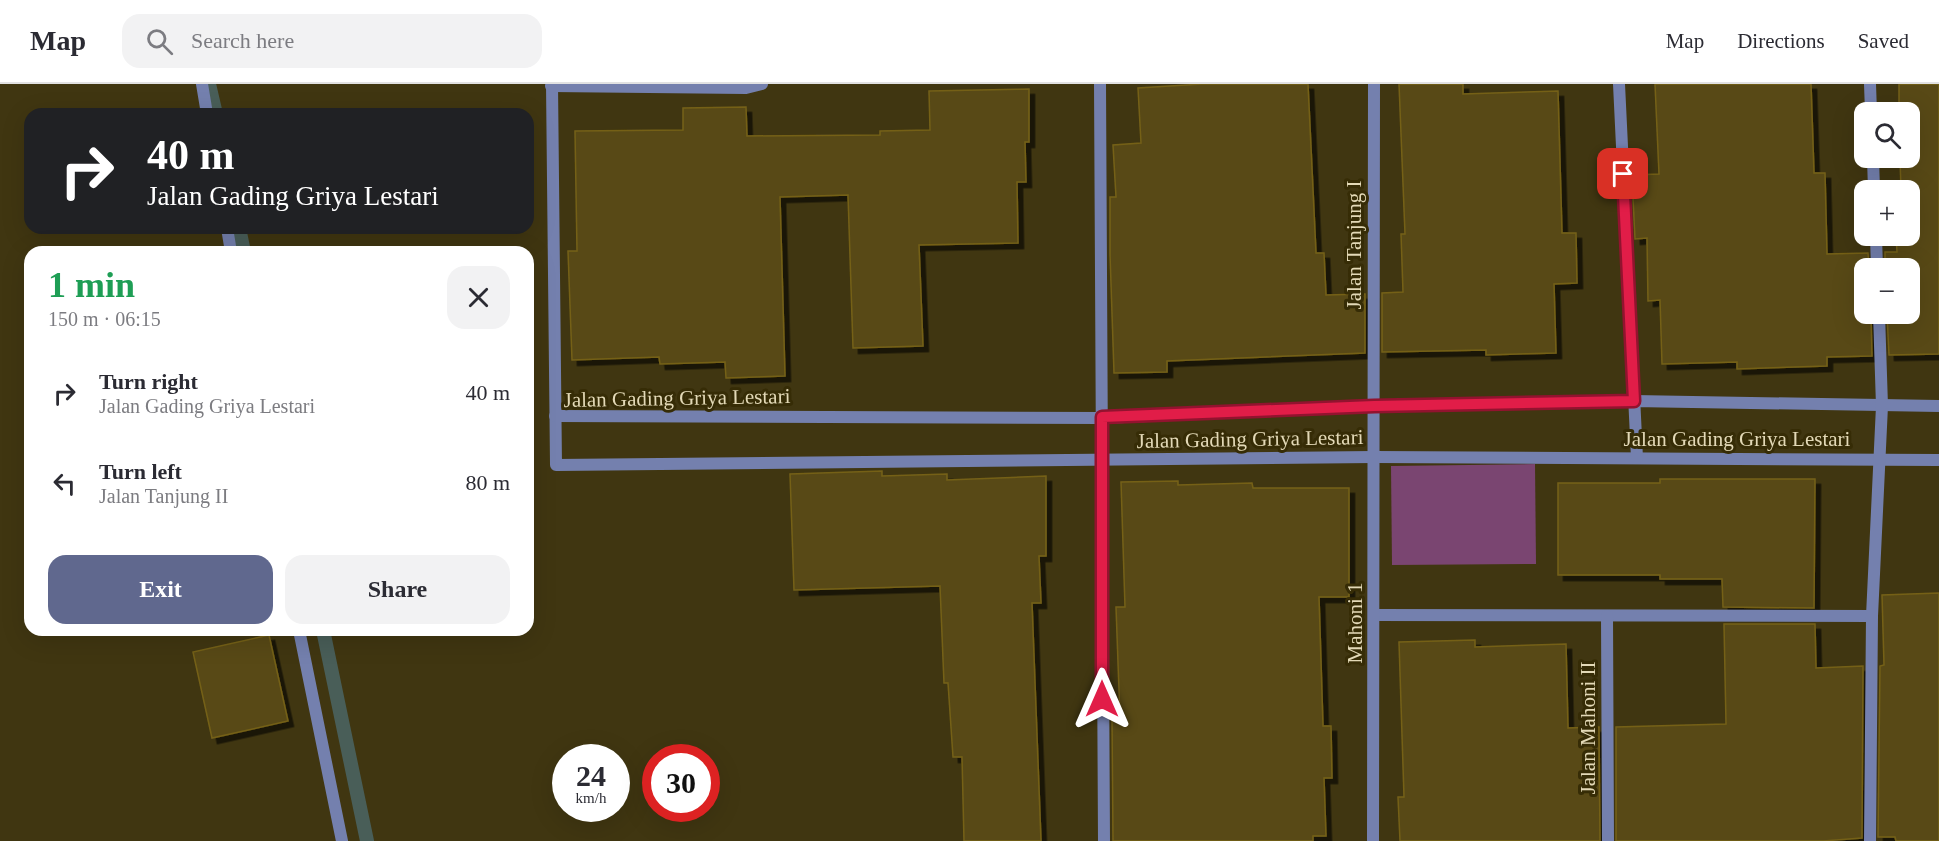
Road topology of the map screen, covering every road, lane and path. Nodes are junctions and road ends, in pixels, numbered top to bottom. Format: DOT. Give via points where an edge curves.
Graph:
graph roads {
  1 [pos="202,84"];
  2 [pos="762,84"];
  3 [pos="1100,84"];
  4 [pos="1374,84"];
  5 [pos="1619,84"];
  6 [pos="1870,84"];
  7 [pos="551,85"];
  8 [pos="1871,102"];
  9 [pos="206,108"];
  10 [pos="1879,324"];
  11 [pos="1634,401"];
  12 [pos="1939,405"];
  13 [pos="1374,406"];
  14 [pos="1882,406"];
  15 [pos="555,416"];
  16 [pos="1102,417"];
  17 [pos="1374,457"];
  18 [pos="1637,458"];
  19 [pos="1881,459"];
  20 [pos="1939,460"];
  21 [pos="1101,462"];
  22 [pos="1375,615"];
  23 [pos="1607,616"];
  24 [pos="1872,616"];
  25 [pos="300,636"];
  26 [pos="342,841"];
  27 [pos="1104,841"];
  28 [pos="1373,841"];
  29 [pos="1608,841"];
  30 [pos="1870,841"];
  1 -- 9 [label="street"];
  2 -- 7 [label="street" via="746,88"];
  3 -- 16 [label="street"];
  4 -- 13 [label="street, Jalan Tanjung I"];
  5 -- 11 [label="street"];
  6 -- 8 [label="street"];
  7 -- 15 [label="street"];
  10 -- 14 [label="street"];
  11 -- 13 [label="street, Jalan Gading Griya Lestari"];
  11 -- 14 [label="street, Jalan Gading Griya Lestari"];
  11 -- 18 [label="street"];
  12 -- 14 [label="street, Jalan Gading Griya Lestari"];
  13 -- 16 [label="street, Jalan Gading Griya Lestari"];
  13 -- 17 [label="street, Mahoni 1"];
  14 -- 19 [label="street"];
  15 -- 16 [label="street, Jalan Gading Griya Lestari"];
  15 -- 21 [label="street, Jalan Gading Griya Lestari" via="556,465"];
  16 -- 21 [label="street"];
  17 -- 18 [label="street, Jalan Gading Griya Lestari"];
  17 -- 21 [label="street, Jalan Gading Griya Lestari"];
  17 -- 22 [label="street, Mahoni 1"];
  18 -- 19 [label="street, Jalan Gading Griya Lestari"];
  19 -- 20 [label="street, Jalan Gading Griya Lestari"];
  19 -- 24 [label="street"];
  21 -- 27 [label="street"];
  22 -- 23 [label="street"];
  22 -- 28 [label="street, Mahoni 1"];
  23 -- 24 [label="street"];
  23 -- 29 [label="street, Jalan Mahoni II"];
  24 -- 30 [label="street"];
  25 -- 26 [label="street"];
}
